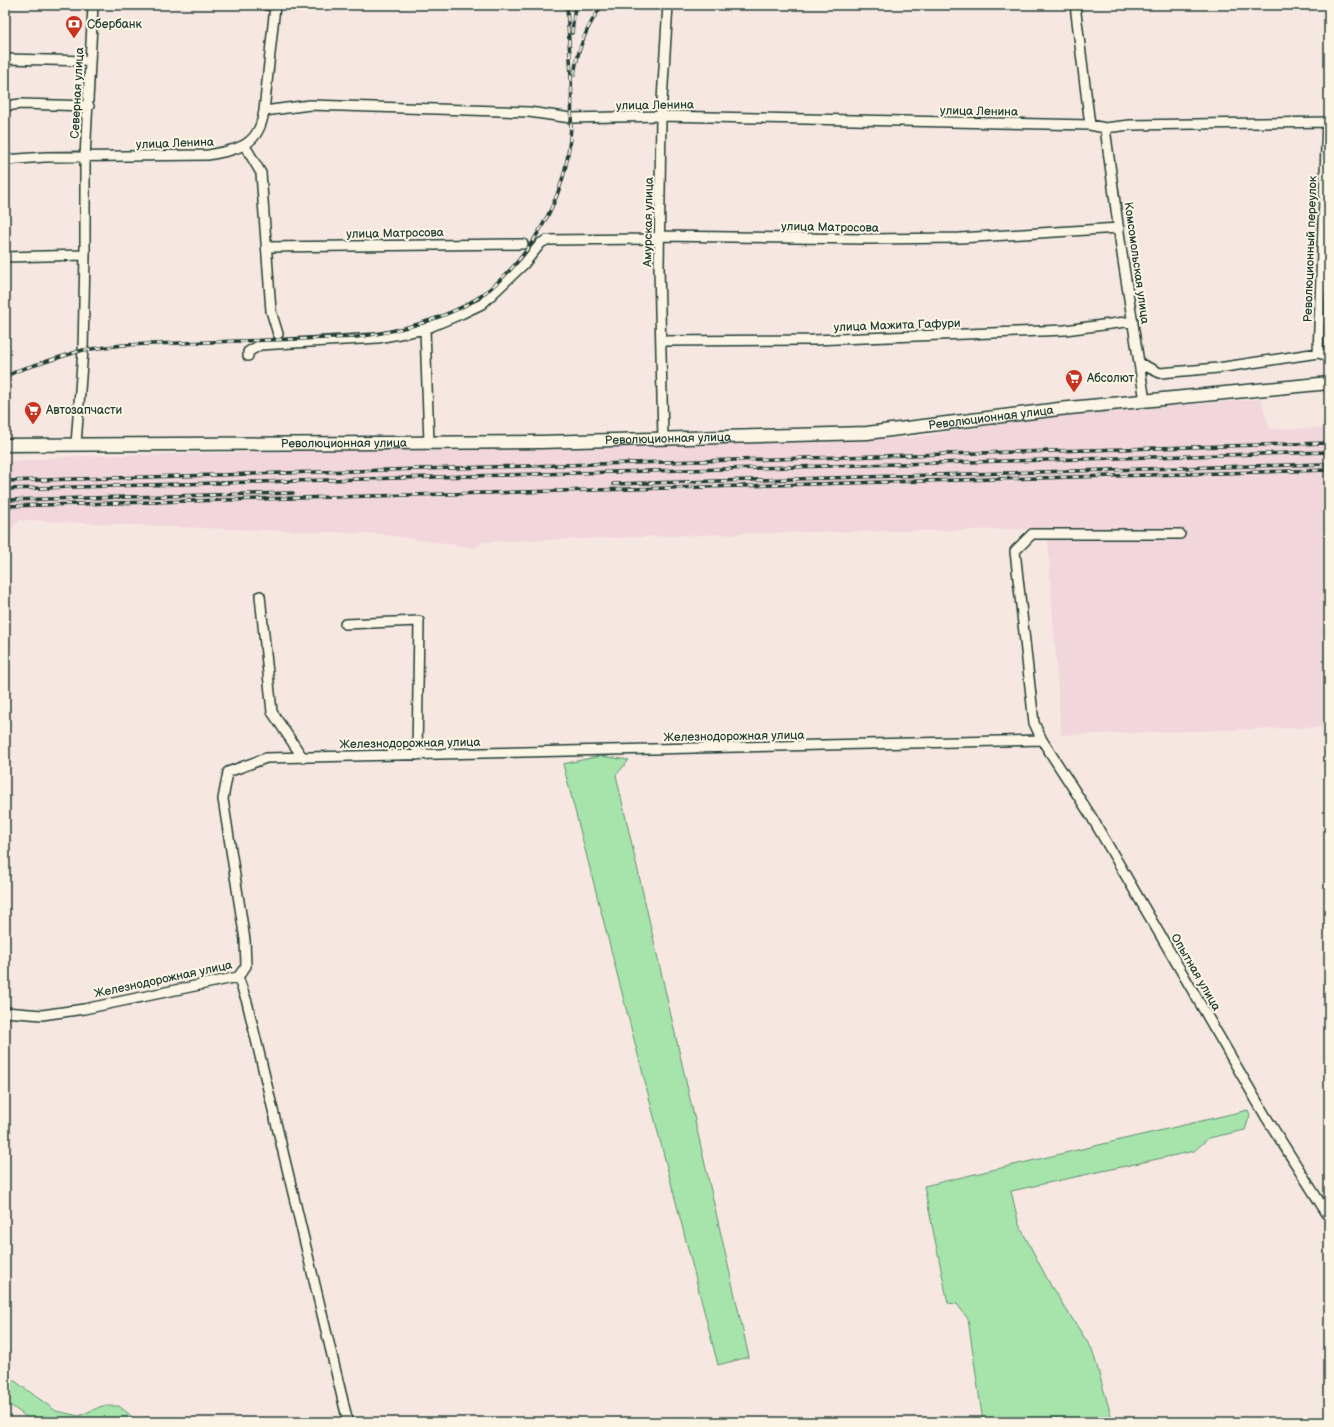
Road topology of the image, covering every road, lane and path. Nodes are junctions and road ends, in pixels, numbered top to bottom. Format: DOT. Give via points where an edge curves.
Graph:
graph roads {
  1 [pos="93,5"];
  2 [pos="273,5"];
  3 [pos="668,5"];
  4 [pos="1075,5"];
  5 [pos="5,59"];
  6 [pos="90,61"];
  7 [pos="5,106"];
  8 [pos="89,106"];
  9 [pos="264,111"];
  10 [pos="661,116"];
  11 [pos="1328,122"];
  12 [pos="1090,125"];
  13 [pos="1105,128"];
  14 [pos="245,146"];
  15 [pos="85,158"];
  16 [pos="5,160"];
  17 [pos="1119,228"];
  18 [pos="660,236"];
  19 [pos="523,244"];
  20 [pos="268,247"];
  21 [pos="85,255"];
  22 [pos="5,257"];
  23 [pos="1133,321"];
  24 [pos="425,329"];
  25 [pos="278,334"];
  26 [pos="661,341"];
  27 [pos="1318,353"];
  28 [pos="248,356"];
  29 [pos="1329,356"];
  30 [pos="1140,363"];
  31 [pos="1329,382"];
  32 [pos="1145,401"];
  33 [pos="663,440"];
  34 [pos="428,443"];
  35 [pos="76,444"];
  36 [pos="5,445"];
  37 [pos="1180,534"];
  38 [pos="260,596"];
  39 [pos="345,624"];
  40 [pos="1042,740"];
  41 [pos="418,755"];
  42 [pos="303,758"];
  43 [pos="238,977"];
  44 [pos="5,1012"];
  45 [pos="1329,1217"];
  46 [pos="348,1422"];
  1 -- 6 [label="street, Северная улица"];
  2 -- 9 [label="street"];
  3 -- 10 [label="street, Амурская улица"];
  4 -- 12 [label="street"];
  5 -- 6 [label="street"];
  6 -- 8 [label="street, Северная улица"];
  7 -- 8 [label="street"];
  8 -- 15 [label="street, Северная улица"];
  9 -- 10 [label="street, улица Ленина" via="310,105 530,112 577,118"];
  9 -- 14 [label="street" via="259,129"];
  10 -- 12 [label="street, улица Ленина"];
  10 -- 18 [label="street, Амурская улица"];
  11 -- 13 [label="street, улица Ленина" via="1130,125"];
  11 -- 27 [label="street, Революционный переулок"];
  12 -- 13 [label="street, улица Ленина"];
  13 -- 17 [label="street, Комсомольская улица"];
  14 -- 15 [label="street, улица Ленина" via="208,155"];
  14 -- 20 [label="street" via="261,173"];
  15 -- 16 [label="street, улица Ленина"];
  15 -- 21 [label="street, Северная улица"];
  17 -- 18 [label="street, улица Матросова" via="867,240"];
  17 -- 23 [label="street, Комсомольская улица"];
  18 -- 24 [label="street, улица Матросова" via="650,239 547,240 541,243 524,264 482,304"];
  18 -- 26 [label="street, Амурская улица"];
  19 -- 20 [label="street, улица Матросова"];
  20 -- 25 [label="street" via="271,311"];
  21 -- 22 [label="street"];
  21 -- 35 [label="street, Северная улица"];
  23 -- 26 [label="street, улица Мажита Гафури" via="1058,331 813,340"];
  23 -- 30 [label="street, Комсомольская улица"];
  24 -- 28 [label="street" via="378,338 260,345 248,352"];
  24 -- 34 [label="street"];
  26 -- 33 [label="street, Амурская улица"];
  27 -- 29 [label="street"];
  27 -- 30 [label="street" via="1218,368 1160,373"];
  30 -- 32 [label="street, Комсомольская улица"];
  31 -- 32 [label="main road, Революционная улица"];
  32 -- 33 [label="main road, Революционная улица" via="866,432"];
  33 -- 34 [label="main road, Революционная улица"];
  34 -- 35 [label="main road, Революционная улица"];
  35 -- 36 [label="main road, Революционная улица"];
  37 -- 40 [label="street, Опытная улица" via="1032,534 1015,551 1034,723"];
  38 -- 42 [label="street" via="272,712"];
  39 -- 41 [label="street" via="419,621"];
  40 -- 41 [label="street, Железнодорожная улица"];
  40 -- 45 [label="street, Опытная улица" via="1091,816 1266,1117"];
  41 -- 42 [label="street, Железнодорожная улица"];
  42 -- 43 [label="street, Железнодорожная улица" via="266,758 228,772 223,799 245,940 246,966"];
  43 -- 44 [label="street, Железнодорожная улица" via="49,1014"];
  43 -- 46 [label="street" via="247,1002"];
}
